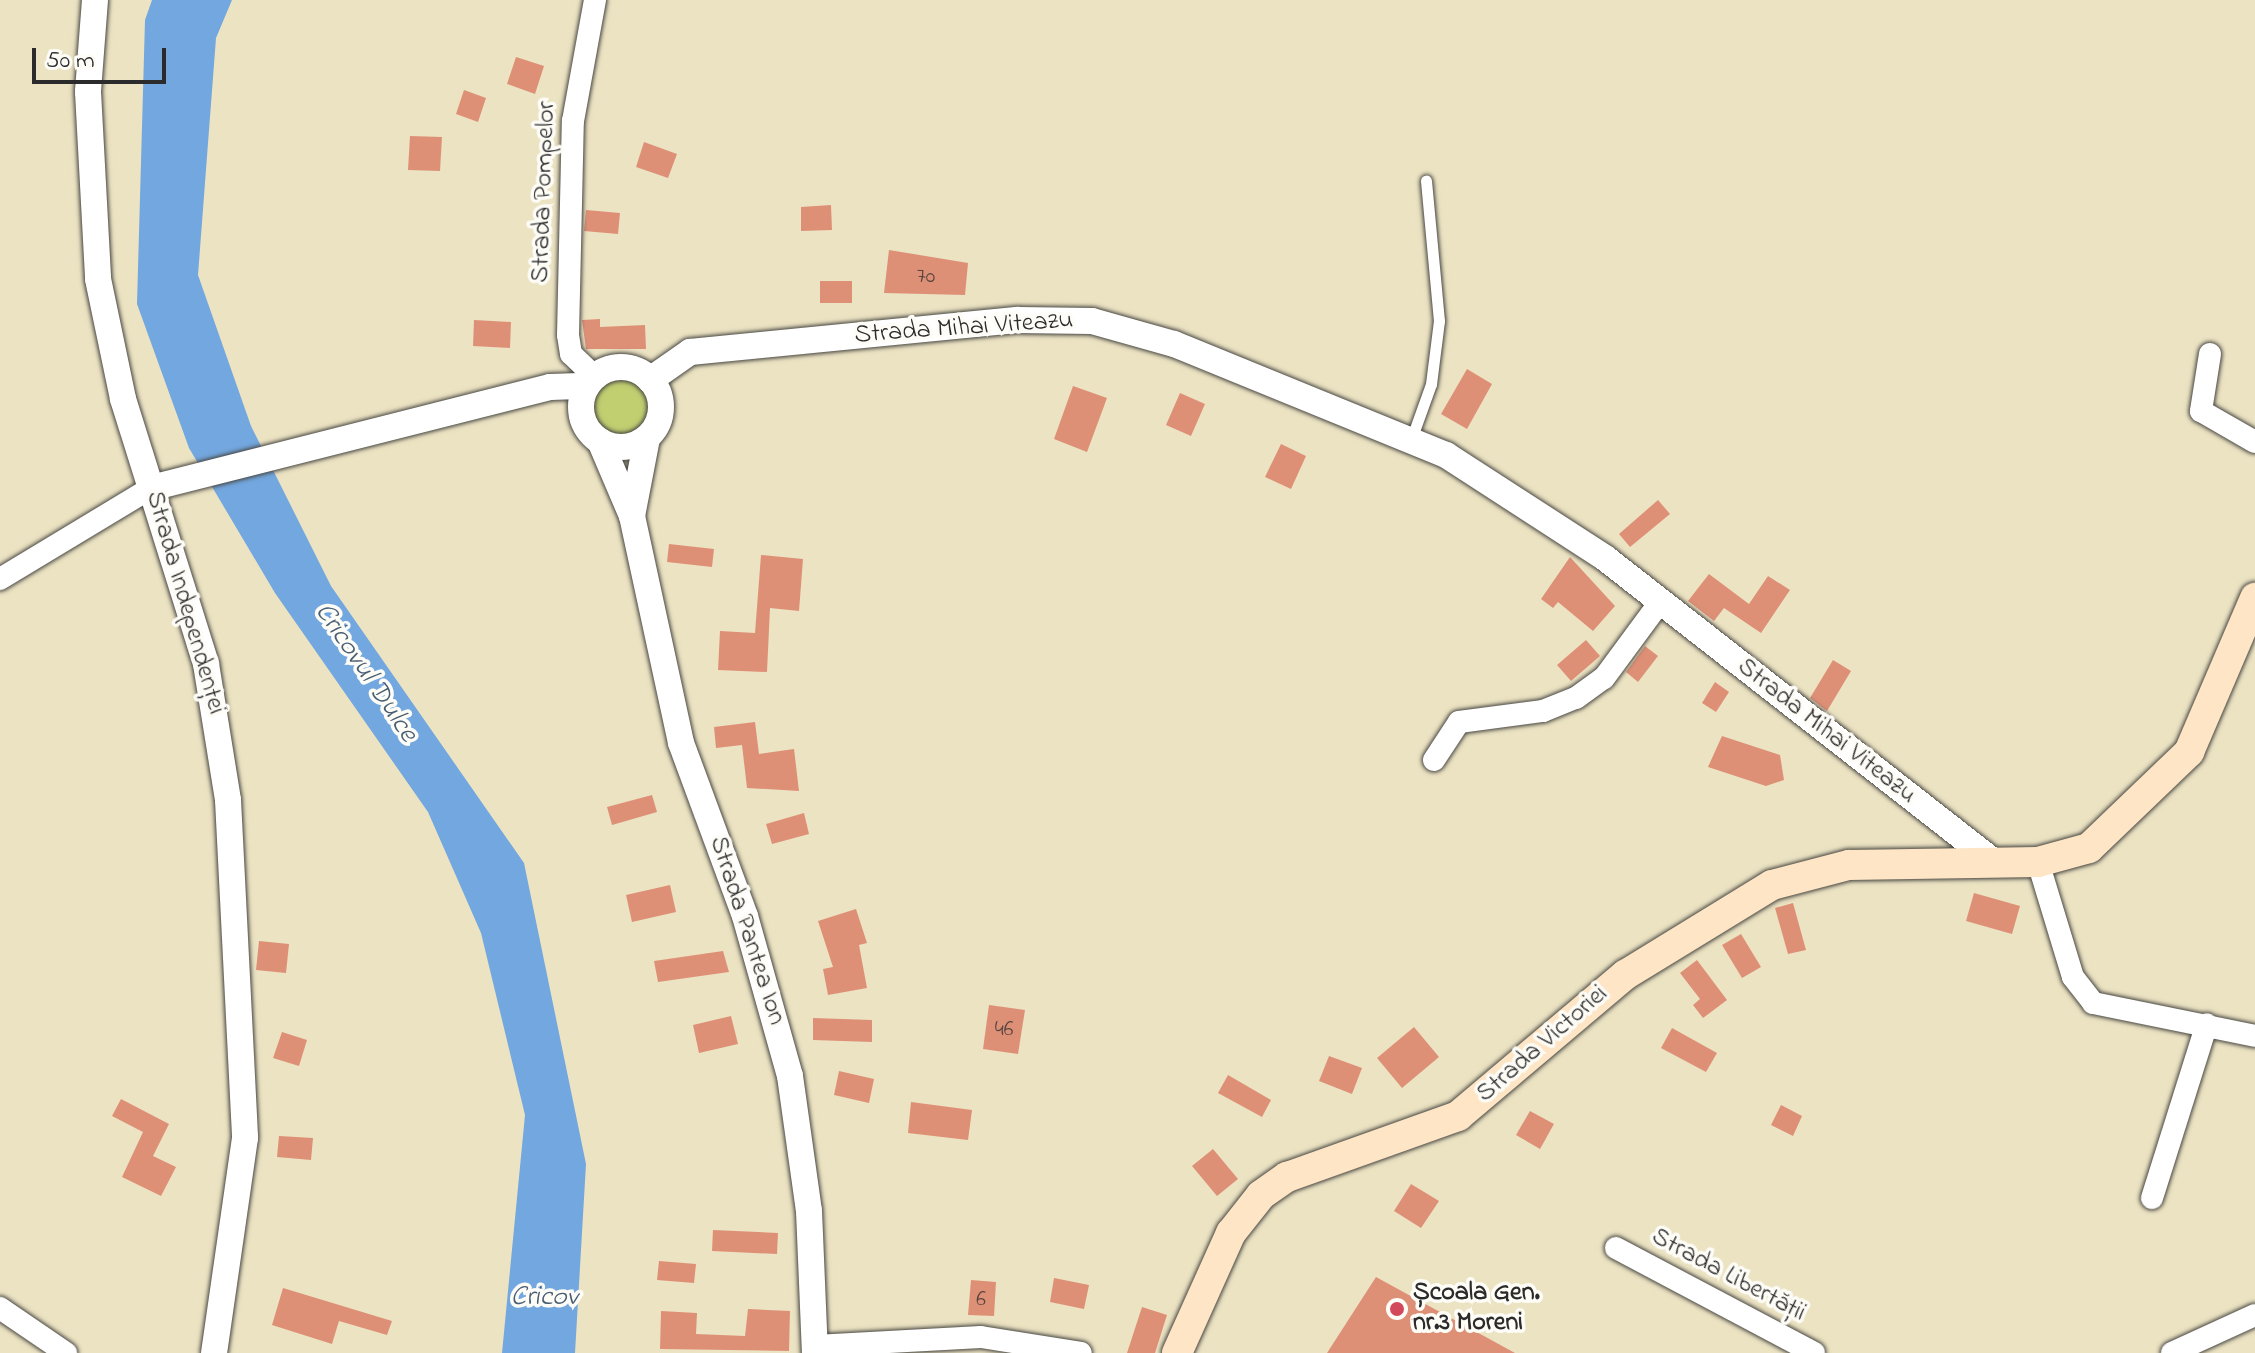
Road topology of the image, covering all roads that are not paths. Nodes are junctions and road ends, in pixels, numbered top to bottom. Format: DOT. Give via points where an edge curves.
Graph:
graph roads {
  1 [pos="95,0"];
  2 [pos="595,0"];
  3 [pos="1426,181"];
  4 [pos="2210,354"];
  5 [pos="650,380"];
  6 [pos="591,382"];
  7 [pos="1412,437"];
  8 [pos="647,438"];
  9 [pos="600,441"];
  10 [pos="2255,442"];
  11 [pos="151,488"];
  12 [pos="632,516"];
  13 [pos="0,579"];
  14 [pos="2255,598"];
  15 [pos="1660,602"];
  16 [pos="1434,760"];
  17 [pos="1993,861"];
  18 [pos="2038,862"];
  19 [pos="2207,1024"];
  20 [pos="2255,1036"];
  21 [pos="2152,1198"];
  22 [pos="1616,1248"];
  23 [pos="0,1308"];
  24 [pos="2255,1315"];
  25 [pos="61,1350"];
  26 [pos="815,1350"];
  27 [pos="28,1353"];
  28 [pos="214,1353"];
  29 [pos="1081,1353"];
  30 [pos="1177,1353"];
  31 [pos="1814,1353"];
  32 [pos="2172,1353"];
  1 -- 11 [label="street, Strada Independenței" via="88,92 98,279"];
  2 -- 6 [label="street, Strada Pompelor" via="573,121 568,335 571,354"];
  3 -- 7 [label="lane" via="1439,321 1431,384"];
  4 -- 10 [label="street" via="2201,411"];
  5 -- 6 [label="street" via="617,367"];
  5 -- 7 [label="street, Strada Mihai Viteazu" via="672,358 710,349 1064,318 1174,344"];
  5 -- 8 [label="street" via="661,403"];
  6 -- 9 [label="street" via="584,422"];
  6 -- 11 [label="street" via="550,387"];
  7 -- 15 [label="street, Strada Mihai Viteazu" via="1605,558"];
  8 -- 9 [label="street" via="624,447"];
  8 -- 12 [label="street, Strada Pantea Ion"];
  9 -- 12 [label="street, Strada Pantea Ion"];
  11 -- 13 [label="street"];
  11 -- 28 [label="street, Strada Independenței" via="206,664 228,800 245,1138"];
  12 -- 26 [label="street, Strada Pantea Ion" via="681,743 745,916 790,1076 809,1211"];
  14 -- 18 [label="main road, Strada Victoriei" via="2202,730 2173,772 2089,848"];
  15 -- 16 [label="street" via="1604,678 1576,698 1543,711 1459,722"];
  15 -- 17 [label="street, Strada Mihai Viteazu"];
  17 -- 18 [label="main road, Strada Victoriei"];
  17 -- 30 [label="main road, Strada Victoriei" via="1849,865 1772,885 1625,975 1458,1116 1287,1177 1231,1233"];
  18 -- 19 [label="street" via="2082,992 2111,1008"];
  19 -- 20 [label="street"];
  19 -- 21 [label="street"];
  22 -- 31 [label="street, Strada Libertății"];
  23 -- 25 [label="street"];
  24 -- 32 [label="street"];
  25 -- 27 [label="street"];
  26 -- 29 [label="street" via="981,1337"];
}
